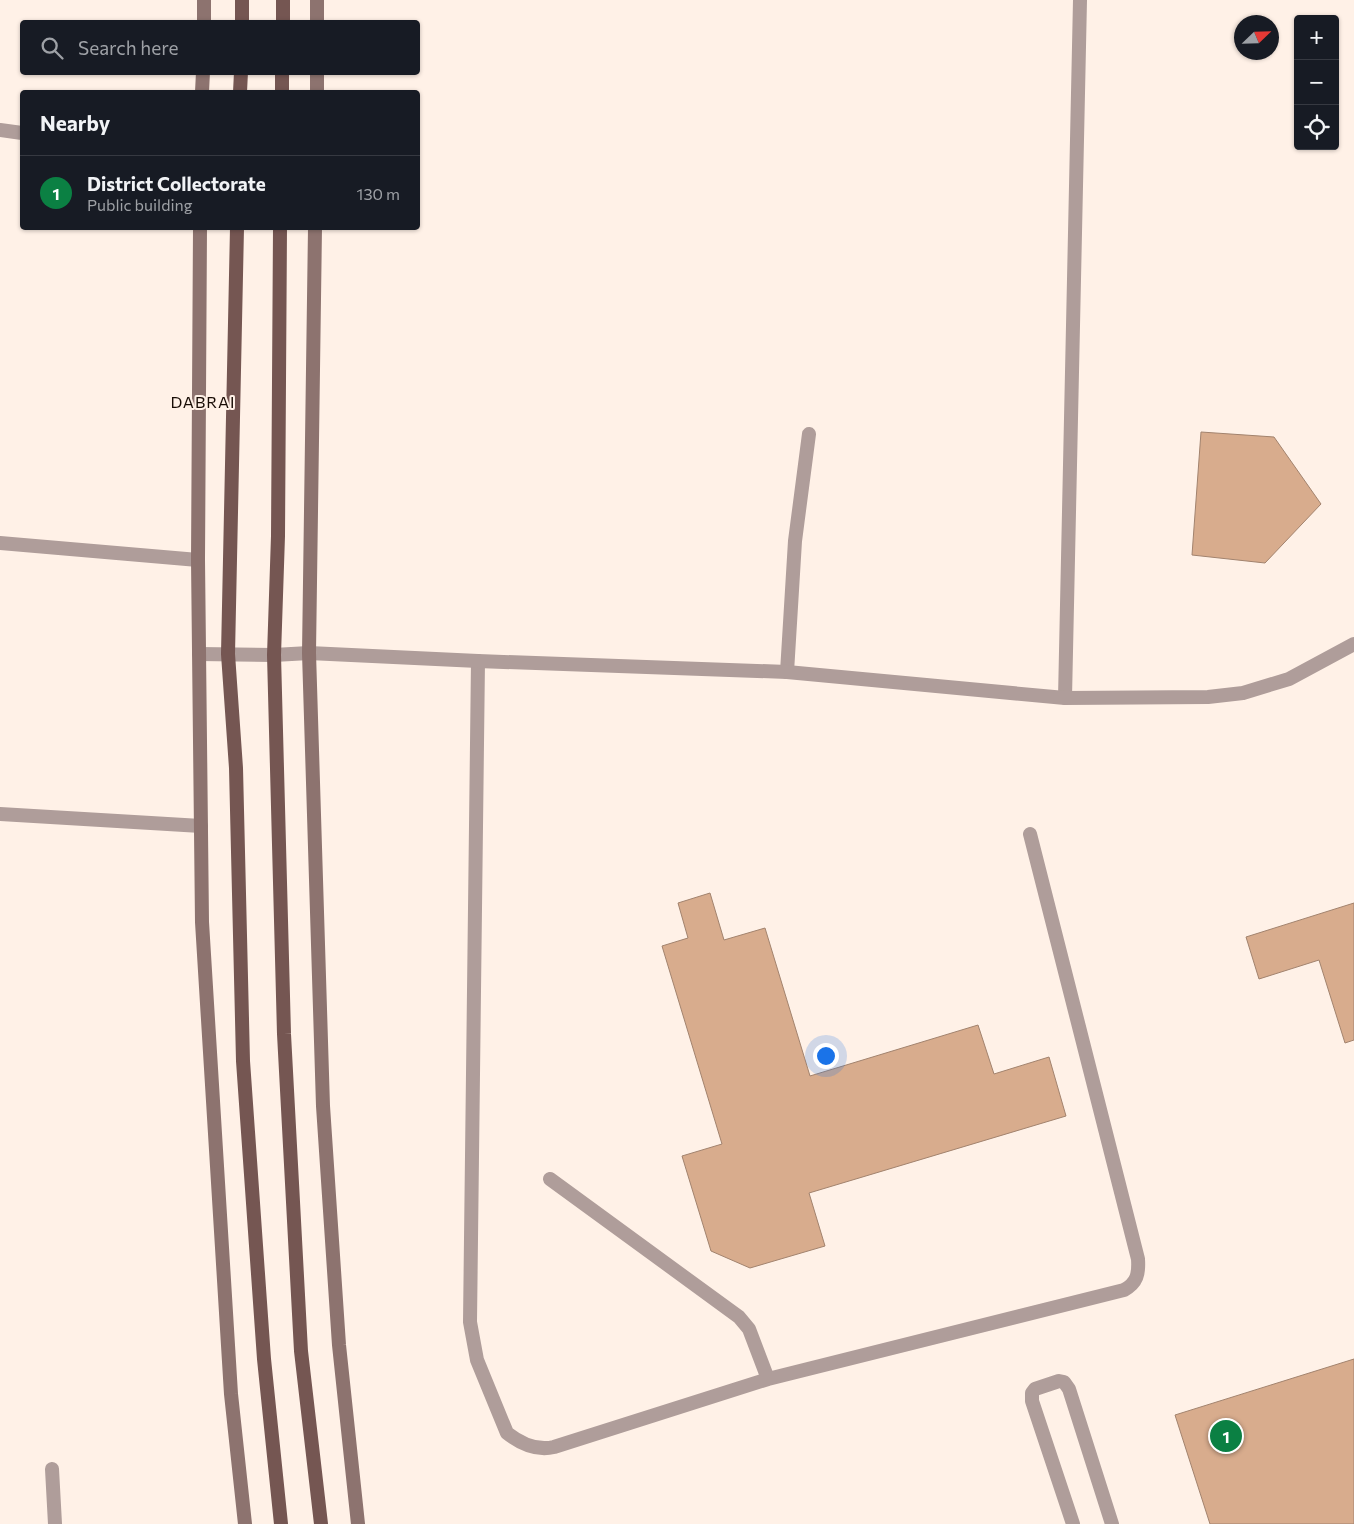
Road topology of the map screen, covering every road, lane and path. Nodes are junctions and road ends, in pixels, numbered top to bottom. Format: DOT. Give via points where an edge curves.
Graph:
graph roads {
  1 [pos="204,0"];
  2 [pos="242,0"];
  3 [pos="283,0"];
  4 [pos="318,0"];
  5 [pos="1080,0"];
  6 [pos="204,20"];
  7 [pos="242,20"];
  8 [pos="282,20"];
  9 [pos="317,20"];
  10 [pos="203,75"];
  11 [pos="240,75"];
  12 [pos="282,75"];
  13 [pos="317,75"];
  14 [pos="202,90"];
  15 [pos="240,90"];
  16 [pos="282,90"];
  17 [pos="317,90"];
  18 [pos="0,130"];
  19 [pos="20,132"];
  20 [pos="200,230"];
  21 [pos="237,230"];
  22 [pos="280,230"];
  23 [pos="315,230"];
  24 [pos="809,434"];
  25 [pos="0,543"];
  26 [pos="198,560"];
  27 [pos="1354,644"];
  28 [pos="310,653"];
  29 [pos="199,654"];
  30 [pos="228,654"];
  31 [pos="274,655"];
  32 [pos="478,661"];
  33 [pos="787,672"];
  34 [pos="1065,698"];
  35 [pos="0,814"];
  36 [pos="201,826"];
  37 [pos="1030,834"];
  38 [pos="550,1179"];
  39 [pos="768,1379"];
  40 [pos="52,1469"];
  41 [pos="55,1524"];
  42 [pos="245,1524"];
  43 [pos="281,1524"];
  44 [pos="321,1524"];
  45 [pos="358,1524"];
  46 [pos="1073,1524"];
  47 [pos="1112,1524"];
  1 -- 6 [label="main road"];
  2 -- 7 [label="main road"];
  3 -- 8 [label="main road"];
  4 -- 9 [label="main road"];
  5 -- 34 [label="street"];
  10 -- 14 [label="main road"];
  11 -- 15 [label="main road"];
  12 -- 16 [label="main road"];
  13 -- 17 [label="main road"];
  18 -- 19 [label="street"];
  20 -- 26 [label="main road"];
  21 -- 30 [label="main road"];
  22 -- 31 [label="main road"];
  23 -- 28 [label="main road"];
  24 -- 33 [label="street" via="795,541"];
  25 -- 26 [label="street"];
  26 -- 29 [label="main road"];
  27 -- 34 [label="street" via="1289,679 1243,693 1208,698"];
  28 -- 31 [label="street"];
  28 -- 32 [label="street"];
  28 -- 45 [label="main road" via="323,1106 339,1345"];
  29 -- 30 [label="street"];
  29 -- 36 [label="main road"];
  30 -- 31 [label="street"];
  30 -- 43 [label="main road" via="236,768 244,1060 264,1359"];
  31 -- 44 [label="main road" via="284,1034 301,1351"];
  32 -- 33 [label="street"];
  32 -- 39 [label="street" via="470,1322 477,1360 507,1434 539,1450"];
  33 -- 34 [label="street"];
  35 -- 36 [label="street"];
  36 -- 42 [label="main road" via="202,922 212,1096 231,1394"];
  37 -- 39 [label="street" via="1138,1259 1137,1278 1124,1290"];
  38 -- 39 [label="street" via="739,1317 749,1329"];
  40 -- 41 [label="street"];
  46 -- 47 [label="street" via="1032,1401 1032,1393 1036,1389 1058,1381 1070,1389"];
}
